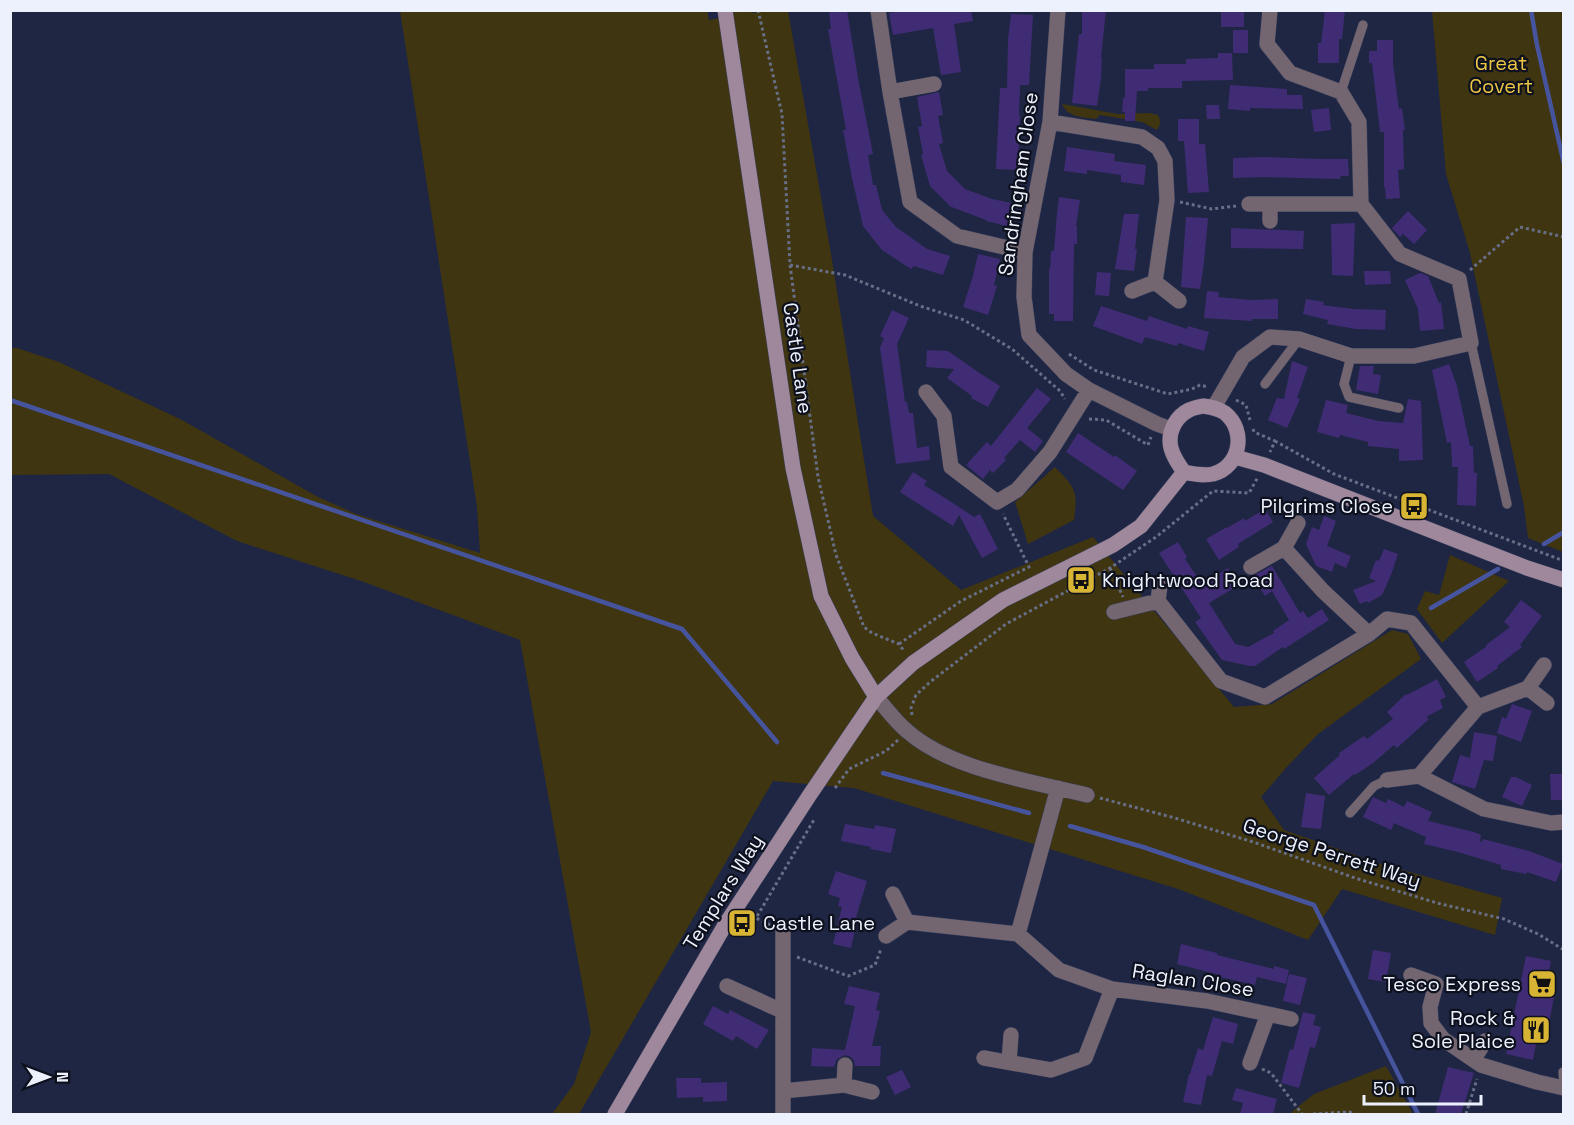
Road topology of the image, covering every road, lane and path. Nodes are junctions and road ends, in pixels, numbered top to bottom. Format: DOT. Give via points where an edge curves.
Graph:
graph roads {
  1 [pos="725,10"];
  2 [pos="758,10"];
  3 [pos="878,10"];
  4 [pos="1058,10"];
  5 [pos="1270,10"];
  6 [pos="1363,25"];
  7 [pos="934,84"];
  8 [pos="890,92"];
  9 [pos="1341,92"];
  10 [pos="1050,122"];
  11 [pos="1167,200"];
  12 [pos="1249,204"];
  13 [pos="1270,204"];
  14 [pos="1361,204"];
  15 [pos="1270,221"];
  16 [pos="1563,237"];
  17 [pos="1025,252"];
  18 [pos="790,265"];
  19 [pos="1459,279"];
  20 [pos="1155,282"];
  21 [pos="1132,291"];
  22 [pos="1179,301"];
  23 [pos="1299,339"];
  24 [pos="1471,343"];
  25 [pos="1351,356"];
  26 [pos="1265,384"];
  27 [pos="1089,390"];
  28 [pos="926,392"];
  29 [pos="1214,407"];
  30 [pos="1399,408"];
  31 [pos="1072,417"];
  32 [pos="1164,426"];
  33 [pos="1275,441"];
  34 [pos="1235,457"];
  35 [pos="1185,472"];
  36 [pos="1213,491"];
  37 [pos="997,502"];
  38 [pos="1507,504"];
  39 [pos="1298,523"];
  40 [pos="1284,548"];
  41 [pos="1563,561"];
  42 [pos="1251,567"];
  43 [pos="1110,568"];
  44 [pos="1563,580"];
  45 [pos="1160,585"];
  46 [pos="1158,601"];
  47 [pos="1121,610"];
  48 [pos="1369,634"];
  49 [pos="899,644"];
  50 [pos="913,663"];
  51 [pos="1544,665"];
  52 [pos="930,682"];
  53 [pos="1528,688"];
  54 [pos="876,697"];
  55 [pos="1547,702"];
  56 [pos="1478,707"];
  57 [pos="907,731"];
  58 [pos="1419,776"];
  59 [pos="1387,780"];
  60 [pos="1058,788"];
  61 [pos="1087,795"];
  62 [pos="829,796"];
  63 [pos="1350,813"];
  64 [pos="816,816"];
  65 [pos="1563,822"];
  66 [pos="893,894"];
  67 [pos="907,921"];
  68 [pos="783,930"];
  69 [pos="1018,934"];
  70 [pos="886,936"];
  71 [pos="1563,950"];
  72 [pos="782,951"];
  73 [pos="1411,975"];
  74 [pos="727,986"];
  75 [pos="1112,989"];
  76 [pos="782,1011"];
  77 [pos="1268,1014"];
  78 [pos="1291,1020"];
  79 [pos="1011,1035"];
  80 [pos="1485,1041"];
  81 [pos="984,1058"];
  82 [pos="1009,1062"];
  83 [pos="1477,1062"];
  84 [pos="1250,1063"];
  85 [pos="845,1065"];
  86 [pos="1563,1072"];
  87 [pos="844,1084"];
  88 [pos="1563,1086"];
  89 [pos="783,1091"];
  90 [pos="872,1092"];
  91 [pos="615,1114"];
  92 [pos="783,1114"];
  93 [pos="1302,1114"];
  94 [pos="1313,1114"];
  95 [pos="1355,1114"];
  96 [pos="1466,1114"];
  1 -- 54 [label="street, Castle Lane" via="793,468 821,596"];
  2 -- 18 [label="path" via="782,114"];
  3 -- 8 [label="street"];
  4 -- 10 [label="street, Sandringham Close"];
  5 -- 9 [label="street" via="1267,44 1290,73"];
  6 -- 9 [label="lane"];
  7 -- 8 [label="street"];
  8 -- 17 [label="street" via="910,202 957,236"];
  9 -- 14 [label="street" via="1359,122"];
  10 -- 11 [label="street" via="1142,137 1158,148 1165,161"];
  10 -- 17 [label="street, Sandringham Close"];
  11 -- 12 [label="path" via="1212,209"];
  11 -- 20 [label="street"];
  12 -- 13 [label="street"];
  13 -- 14 [label="street"];
  13 -- 15 [label="street"];
  14 -- 19 [label="street" via="1400,254"];
  16 -- 19 [label="path" via="1520,227"];
  17 -- 27 [label="street, Sandringham Close" via="1024,297 1029,335 1066,374"];
  18 -- 31 [label="path" via="845,275 964,320 1012,349 1060,392"];
  18 -- 49 [label="path" via="818,477 836,555 864,627"];
  19 -- 24 [label="street"];
  20 -- 21 [label="street"];
  20 -- 22 [label="street"];
  23 -- 25 [label="street"];
  23 -- 26 [label="lane"];
  23 -- 29 [label="street" via="1269,338 1243,357"];
  24 -- 25 [label="street" via="1414,356"];
  24 -- 38 [label="lane"];
  25 -- 30 [label="lane" via="1344,384 1349,397"];
  27 -- 31 [label="street"];
  27 -- 32 [label="street, Sandringham Close"];
  28 -- 37 [label="street" via="944,416 951,467"];
  29 -- 32 [label="street" via="1186,411"];
  29 -- 34 [label="street" via="1233,422 1238,438"];
  31 -- 32 [label="path" via="1106,420 1148,445"];
  31 -- 37 [label="street" via="1050,452 1017,490"];
  32 -- 35 [label="street" via="1175,459"];
  33 -- 41 [label="path" via="1334,474"];
  34 -- 35 [label="street" via="1214,474"];
  34 -- 44 [label="street"];
  35 -- 50 [label="street" via="1141,526 1113,545 1003,600"];
  36 -- 43 [label="path"];
  37 -- 49 [label="path" via="1029,567 961,601"];
  39 -- 40 [label="street"];
  40 -- 42 [label="street"];
  40 -- 48 [label="street"];
  43 -- 47 [label="path"];
  43 -- 52 [label="path" via="1006,624"];
  45 -- 46 [label="street"];
  46 -- 47 [label="street"];
  46 -- 48 [label="street" via="1221,681 1264,697"];
  48 -- 56 [label="street" via="1387,619 1411,624"];
  49 -- 50 [label="path"];
  50 -- 52 [label="path"];
  50 -- 54 [label="street"];
  51 -- 53 [label="street"];
  52 -- 57 [label="path" via="913,700 913,719"];
  53 -- 55 [label="street"];
  53 -- 56 [label="street"];
  54 -- 57 [label="street"];
  54 -- 91 [label="street, Templars Way" via="725,925"];
  56 -- 58 [label="street"];
  57 -- 60 [label="street" via="932,748 980,769"];
  57 -- 62 [label="path" via="886,751 849,769"];
  58 -- 59 [label="street"];
  58 -- 65 [label="street" via="1484,809"];
  59 -- 63 [label="lane" via="1374,786"];
  60 -- 61 [label="street"];
  60 -- 69 [label="street"];
  61 -- 71 [label="path, George Perrett Way" via="1253,842 1426,900 1504,919"];
  64 -- 68 [label="path" via="756,918"];
  66 -- 67 [label="street"];
  67 -- 69 [label="street"];
  67 -- 70 [label="street"];
  68 -- 72 [label="street"];
  69 -- 75 [label="street, Raglan Close" via="1059,970"];
  70 -- 72 [label="path" via="875,965 848,976"];
  72 -- 76 [label="street"];
  73 -- 83 [label="street" via="1436,984 1430,1007 1431,1023 1443,1039"];
  74 -- 76 [label="street"];
  75 -- 77 [label="street, Raglan Close" via="1207,1000"];
  75 -- 82 [label="street, Raglan Close" via="1085,1059 1052,1070"];
  76 -- 89 [label="street"];
  77 -- 78 [label="street, Raglan Close"];
  77 -- 84 [label="street, Raglan Close"];
  79 -- 82 [label="street"];
  80 -- 83 [label="street"];
  81 -- 82 [label="street, Raglan Close"];
  83 -- 88 [label="street" via="1537,1082"];
  83 -- 96 [label="path"];
  84 -- 93 [label="path" via="1270,1074"];
  85 -- 87 [label="street"];
  86 -- 88 [label="lane"];
  87 -- 89 [label="street"];
  87 -- 90 [label="street"];
  89 -- 92 [label="street"];
  94 -- 95 [label="path"];
}
